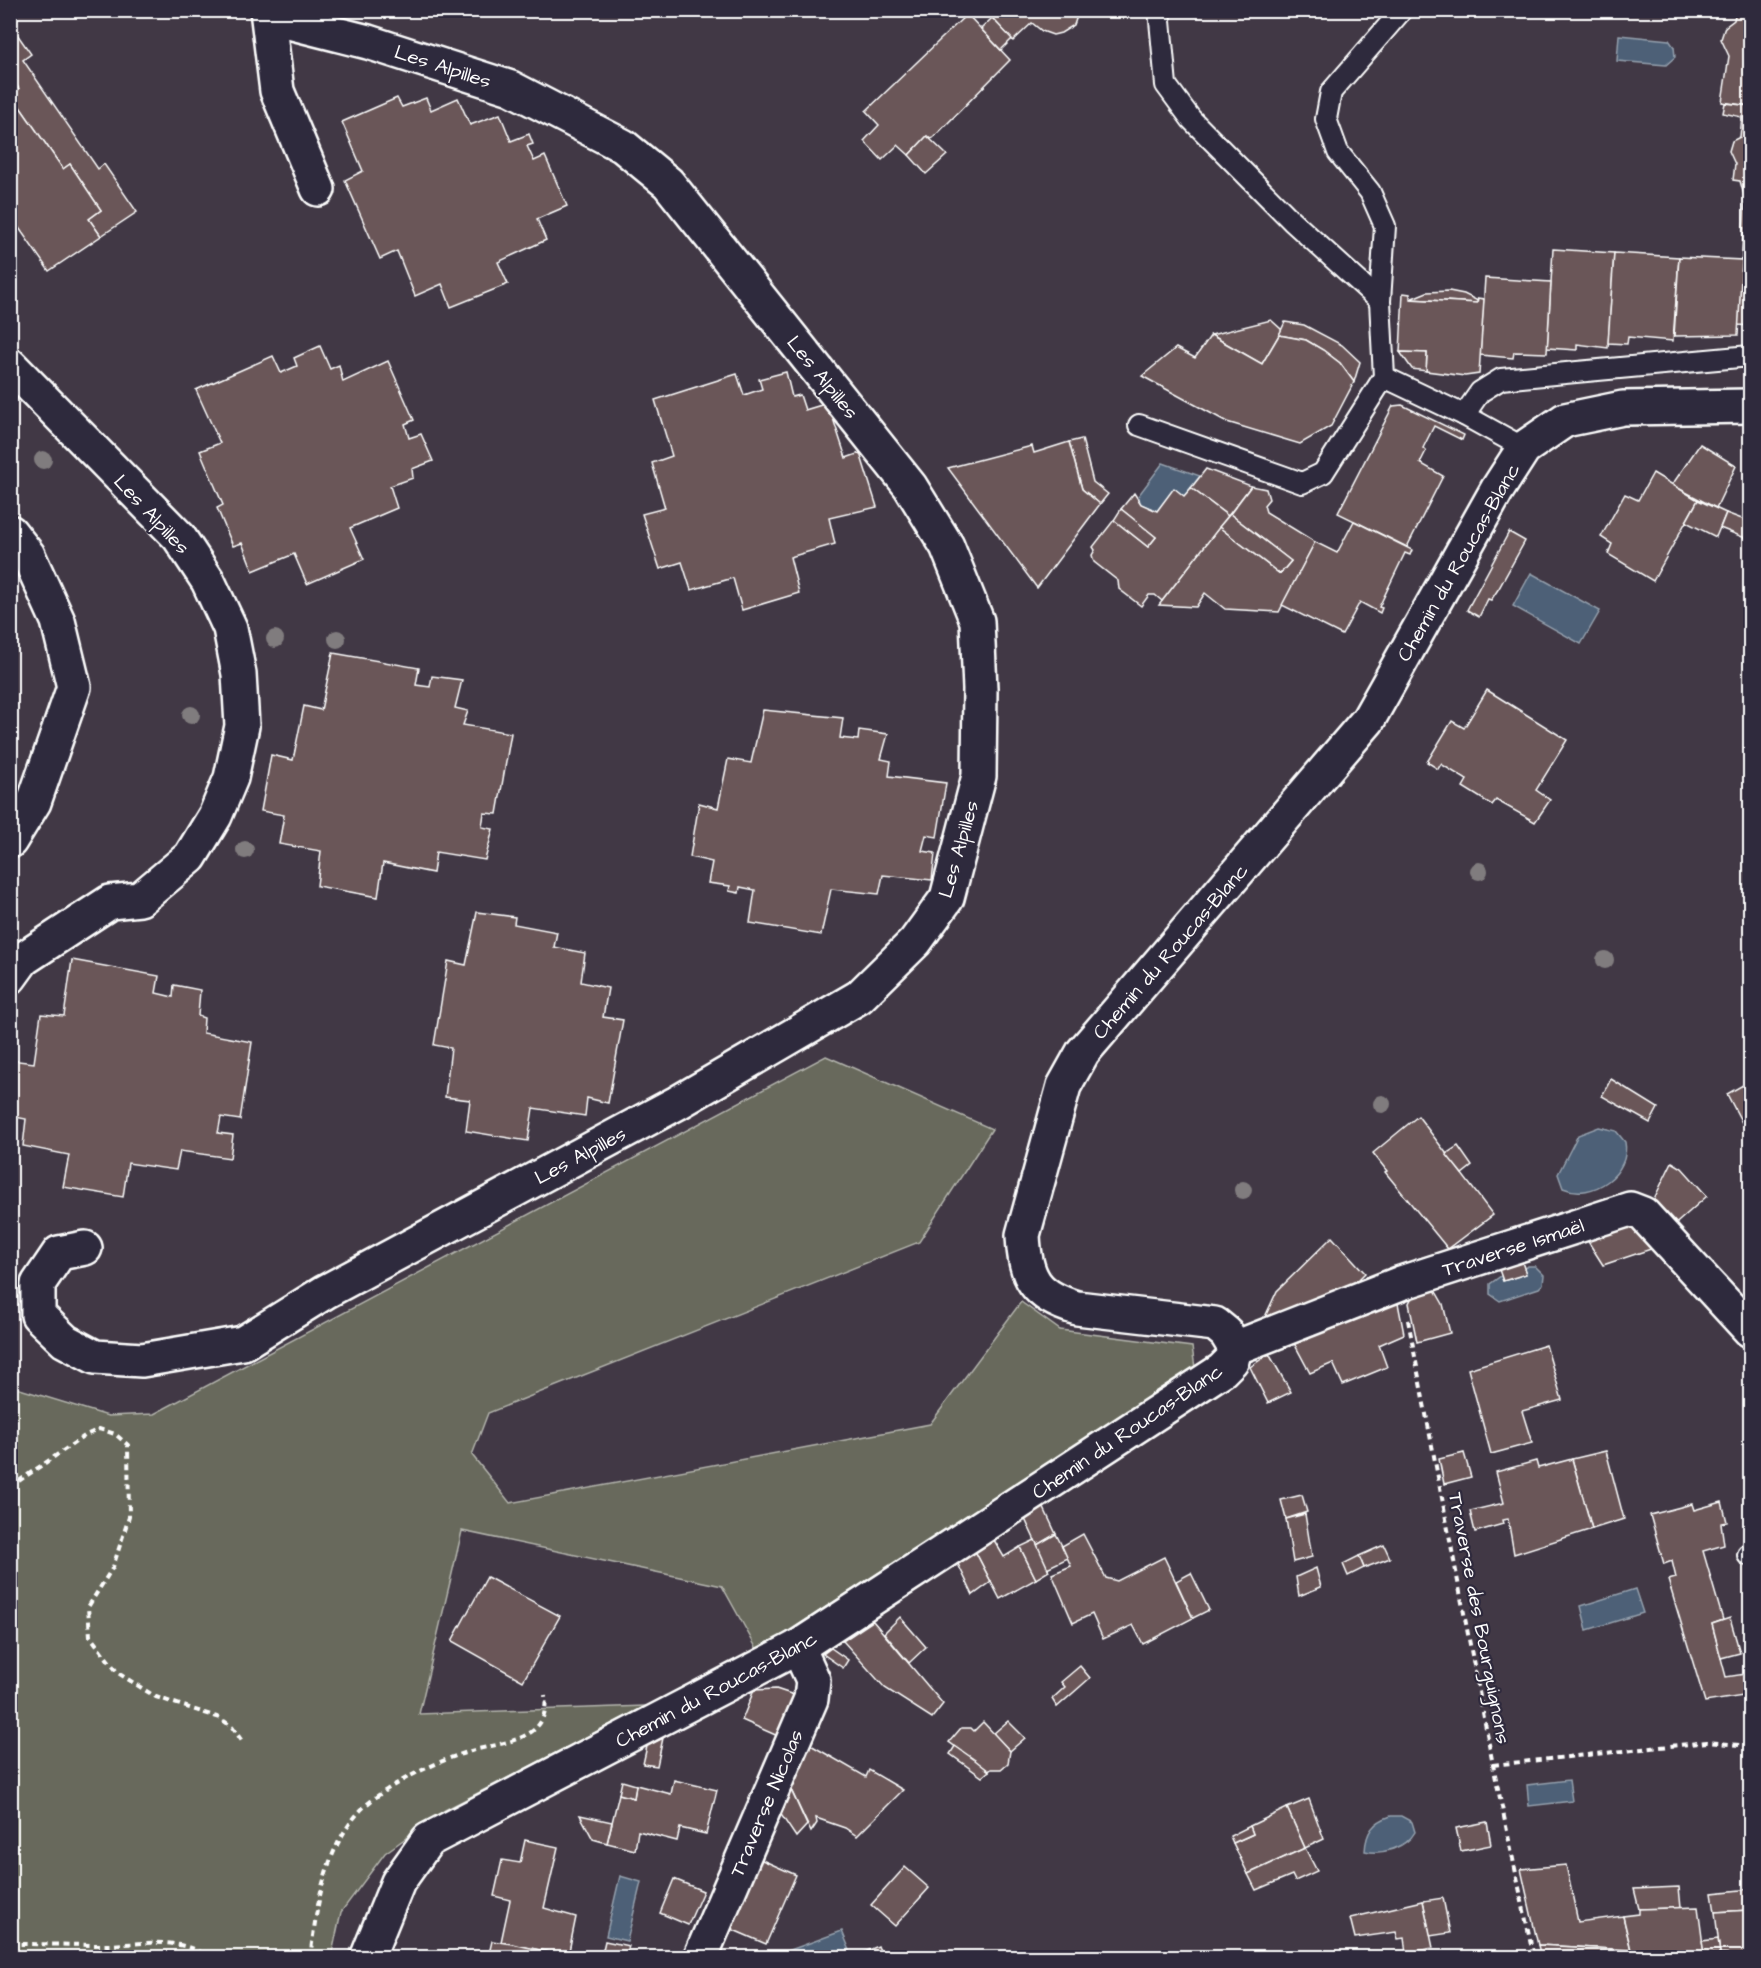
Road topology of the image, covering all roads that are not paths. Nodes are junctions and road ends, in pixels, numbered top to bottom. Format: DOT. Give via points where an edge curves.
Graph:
graph roads {
  1 [pos="1159,10"];
  2 [pos="1402,10"];
  3 [pos="268,14"];
  4 [pos="318,189"];
  5 [pos="1380,301"];
  6 [pos="1750,356"];
  7 [pos="10,365"];
  8 [pos="1384,377"];
  9 [pos="1750,406"];
  10 [pos="1464,415"];
  11 [pos="1139,424"];
  12 [pos="1524,448"];
  13 [pos="10,532"];
  14 [pos="10,841"];
  15 [pos="10,977"];
  16 [pos="86,1248"];
  17 [pos="1750,1330"];
  18 [pos="1235,1348"];
  19 [pos="798,1647"];
  20 [pos="367,1958"];
  21 [pos="700,1958"];
  1 -- 5 [label="lane" via="1166,85 1191,119"];
  2 -- 5 [label="lane" via="1331,92 1326,119 1338,152 1370,192 1385,226"];
  3 -- 4 [label="street, Les Alpilles" via="276,91"];
  3 -- 16 [label="street, Les Alpilles" via="511,88 623,146 668,183 910,486 947,546 977,621 979,776 948,898 915,942 859,997 677,1103 325,1292 243,1343 142,1360 94,1357 65,1341 38,1316 38,1284 58,1253"];
  5 -- 8 [label="lane"];
  6 -- 10 [label="lane" via="1501,379 1480,392"];
  7 -- 15 [label="street, Les Alpilles" via="179,537 208,581 230,628 239,674 242,726 231,778 215,816 190,857 140,899 110,902 23,959"];
  8 -- 10 [label="lane"];
  8 -- 11 [label="lane" via="1323,473 1302,483"];
  9 -- 12 [label="street, Chemin du Roucas-Blanc" via="1623,408 1565,420"];
  10 -- 12 [label="lane"];
  12 -- 18 [label="street, Chemin du Roucas-Blanc" via="1368,720 1083,1052 1064,1086 1023,1235 1024,1258 1031,1277 1041,1292 1077,1308 1215,1324"];
  13 -- 14 [label="street" via="28,555 58,621 74,687 34,802"];
  17 -- 18 [label="street, Traverse Ismaël" via="1643,1214 1630,1209 1401,1283"];
  18 -- 19 [label="street, Chemin du Roucas-Blanc" via="1232,1360 1222,1370"];
  19 -- 20 [label="street, Chemin du Roucas-Blanc" via="428,1840 398,1882"];
  19 -- 21 [label="street, Traverse Nicolas" via="813,1680 810,1699"];
}
